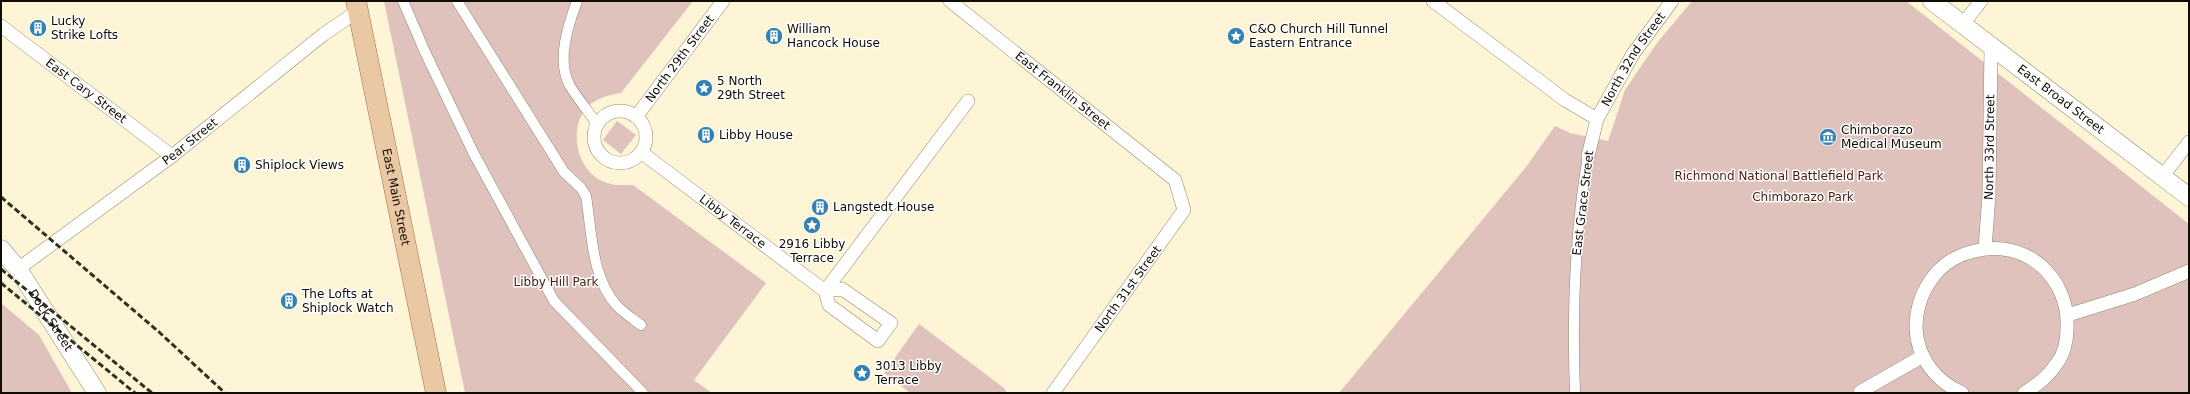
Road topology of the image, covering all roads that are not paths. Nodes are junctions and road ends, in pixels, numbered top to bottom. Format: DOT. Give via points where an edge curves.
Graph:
graph roads {
  1 [pos="403,1"];
  2 [pos="457,1"];
  3 [pos="577,1"];
  4 [pos="723,1"];
  5 [pos="950,1"];
  6 [pos="1433,1"];
  7 [pos="1672,1"];
  8 [pos="1932,1"];
  9 [pos="1981,1"];
  10 [pos="357,6"];
  11 [pos="1963,24"];
  12 [pos="1,26"];
  13 [pos="1991,45"];
  14 [pos="968,101"];
  15 [pos="636,117"];
  16 [pos="1597,120"];
  17 [pos="597,124"];
  18 [pos="2189,142"];
  19 [pos="642,152"];
  20 [pos="172,156"];
  21 [pos="1588,156"];
  22 [pos="2162,177"];
  23 [pos="1175,180"];
  24 [pos="2189,198"];
  25 [pos="1985,248"];
  26 [pos="1,249"];
  27 [pos="18,269"];
  28 [pos="2189,271"];
  29 [pos="825,291"];
  30 [pos="2068,315"];
  31 [pos="641,325"];
  32 [pos="1923,356"];
  33 [pos="1859,392"];
  34 [pos="97,393"];
  35 [pos="436,393"];
  36 [pos="643,393"];
  37 [pos="1053,393"];
  38 [pos="1575,393"];
  39 [pos="1962,393"];
  40 [pos="2024,393"];
  1 -- 36 [label="street" via="424,52 474,154 554,301"];
  2 -- 31 [label="street" via="564,172 582,188 586,196 597,264 604,286 619,307"];
  3 -- 17 [label="street" via="564,48 564,66 569,84"];
  4 -- 15 [label="street, North 29th Street"];
  5 -- 23 [label="street, East Franklin Street"];
  6 -- 16 [label="street" via="1565,100"];
  7 -- 16 [label="street, North 32nd Street" via="1633,54"];
  8 -- 11 [label="main road, East Broad Street"];
  9 -- 11 [label="street"];
  10 -- 20 [label="street, Pear Street"];
  10 -- 35 [label="main road, East Main Street"];
  11 -- 13 [label="main road, East Broad Street"];
  12 -- 20 [label="street, East Cary Street"];
  13 -- 22 [label="main road, East Broad Street"];
  13 -- 25 [label="street, North 33rd Street" via="1989,195"];
  14 -- 29 [label="street"];
  15 -- 17 [label="street" via="619,111 610,113"];
  15 -- 19 [label="street" via="642,122 646,137"];
  16 -- 21 [label="street, East Grace Street"];
  17 -- 19 [label="street" via="594,142 596,150 610,162 627,162"];
  18 -- 22 [label="street"];
  19 -- 29 [label="street, Libby Terrace"];
  20 -- 27 [label="street, Pear Street"];
  21 -- 38 [label="street, East Grace Street" via="1573,304"];
  22 -- 24 [label="main road, East Broad Street"];
  23 -- 37 [label="street, North 31st Street" via="1184,210"];
  25 -- 30 [label="street" via="2023,254 2040,264 2059,287"];
  25 -- 32 [label="street" via="1961,254 1944,265 1930,280 1920,297 1916,317 1917,337"];
  26 -- 27 [label="main road, Dock Street"];
  27 -- 34 [label="main road, Dock Street"];
  28 -- 30 [label="street" via="2135,294"];
  29 -- 29 [label="street, Libby Terrace" via="828,305 878,341 891,323 842,289"];
  30 -- 40 [label="street" via="2067,339 2058,362 2042,381"];
  32 -- 33 [label="street"];
  32 -- 39 [label="street" via="1934,373 1948,386"];
}
